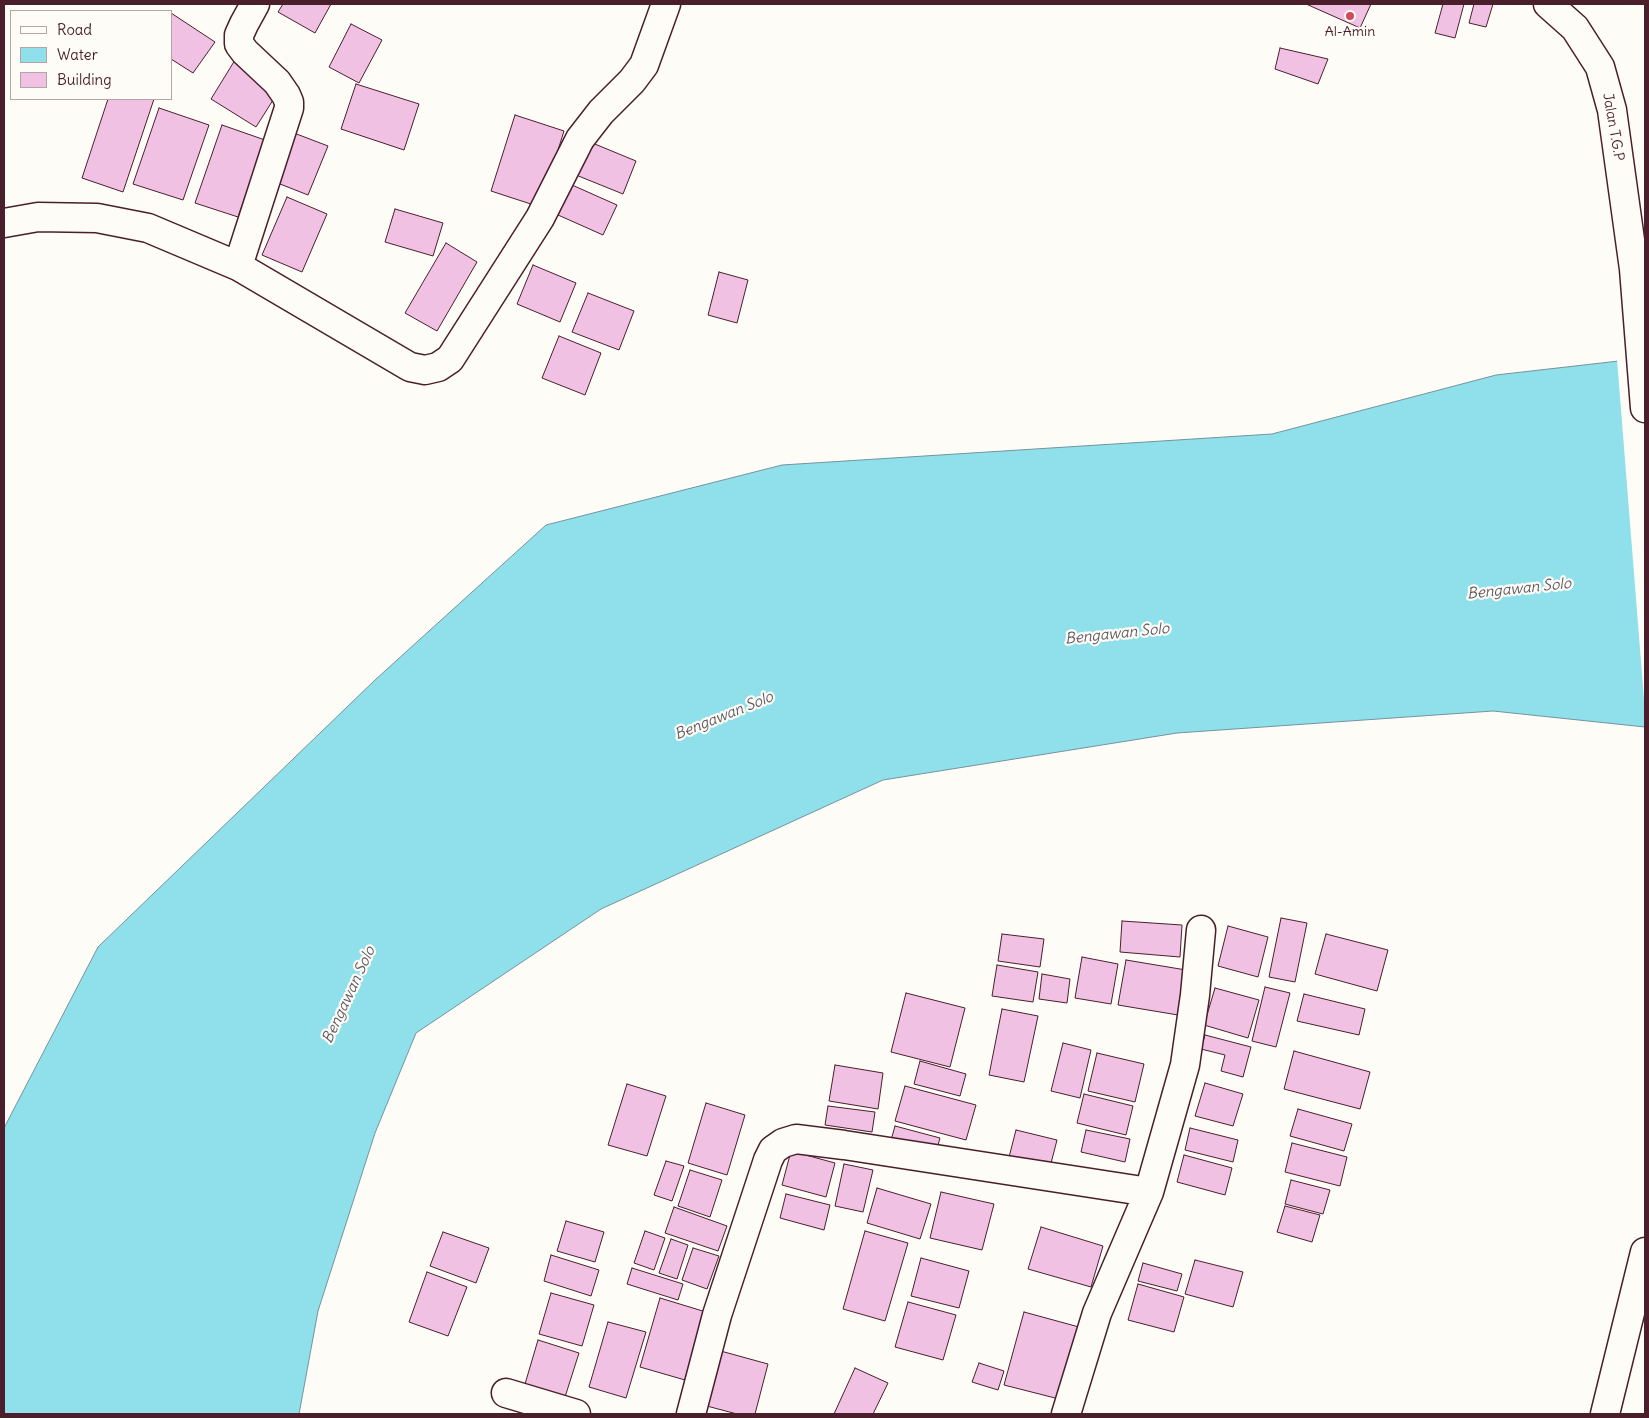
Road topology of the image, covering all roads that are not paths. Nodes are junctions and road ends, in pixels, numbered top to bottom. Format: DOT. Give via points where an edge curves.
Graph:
graph roads {
  1 [pos="255,4"];
  2 [pos="666,4"];
  3 [pos="1548,4"];
  4 [pos="4,223"];
  5 [pos="238,266"];
  6 [pos="1645,408"];
  7 [pos="1201,930"];
  8 [pos="1149,1192"];
  9 [pos="1645,1252"];
  10 [pos="506,1393"];
  11 [pos="576,1414"];
  12 [pos="691,1414"];
  13 [pos="1066,1414"];
  14 [pos="1605,1414"];
  1 -- 5 [label="street" via="239,35 239,44 277,82 286,94 289,108"];
  2 -- 5 [label="street" via="644,65 580,139 540,218 450,359 438,367 425,370 410,367"];
  3 -- 6 [label="street, Jalan T.G.P" via="1576,28 1600,67 1612,110 1634,269"];
  4 -- 5 [label="street" via="38,217 96,218 148,228"];
  7 -- 8 [label="street" via="1185,1065"];
  8 -- 12 [label="street" via="844,1145 796,1139 783,1144 773,1150 768,1160 717,1315"];
  8 -- 13 [label="street" via="1097,1313"];
  9 -- 14 [label="street"];
  10 -- 11 [label="street"];
}
